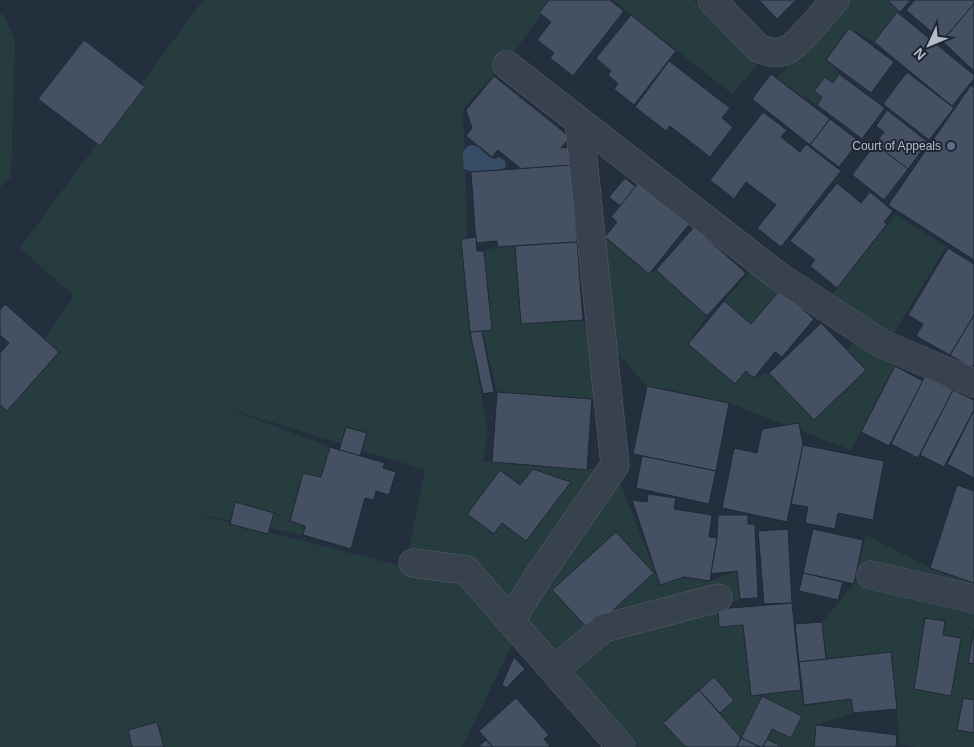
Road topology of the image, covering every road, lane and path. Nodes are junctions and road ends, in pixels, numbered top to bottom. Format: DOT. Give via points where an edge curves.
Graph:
graph roads {
  1 [pos="712,0"];
  2 [pos="836,0"];
  3 [pos="507,65"];
  4 [pos="579,121"];
  5 [pos="974,383"];
  6 [pos="413,563"];
  7 [pos="872,575"];
  8 [pos="718,598"];
  9 [pos="974,599"];
  10 [pos="511,620"];
  11 [pos="554,670"];
  12 [pos="611,744"];
  1 -- 2 [label="street" via="757,47 776,53 787,50"];
  3 -- 4 [label="street"];
  4 -- 5 [label="street" via="776,275 882,344"];
  4 -- 10 [label="street" via="615,465"];
  6 -- 10 [label="street" via="466,570"];
  7 -- 9 [label="street"];
  8 -- 11 [label="street" via="604,628"];
  10 -- 11 [label="street"];
  11 -- 12 [label="street"];
}
